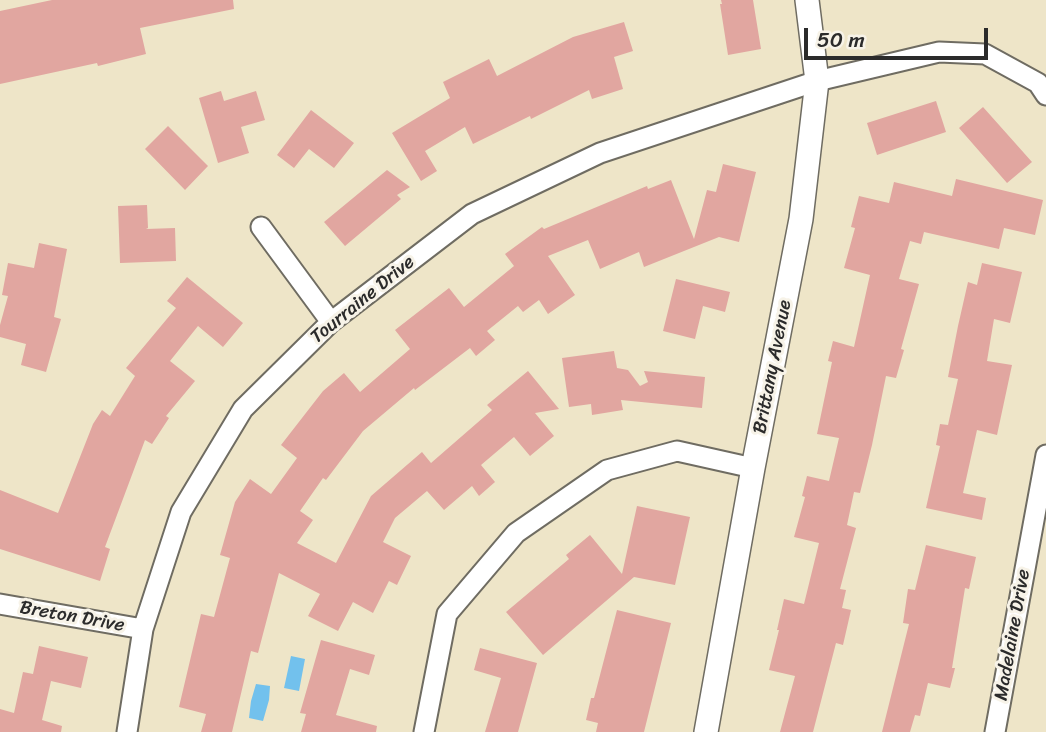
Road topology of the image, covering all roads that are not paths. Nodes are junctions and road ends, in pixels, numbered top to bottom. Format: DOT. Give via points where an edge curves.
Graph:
graph roads {
  1 [pos="807,0"];
  2 [pos="817,81"];
  3 [pos="1043,83"];
  4 [pos="261,227"];
  5 [pos="331,322"];
  6 [pos="1046,455"];
  7 [pos="753,468"];
  8 [pos="0,604"];
  9 [pos="143,629"];
  10 [pos="127,732"];
  11 [pos="424,732"];
  12 [pos="706,732"];
  13 [pos="995,732"];
  1 -- 2 [label="street, Brittany Avenue"];
  2 -- 3 [label="street" via="939,52 985,54"];
  2 -- 5 [label="street, Tourraine Drive" via="600,153 472,215"];
  2 -- 7 [label="street, Brittany Avenue" via="801,219"];
  4 -- 5 [label="street"];
  5 -- 9 [label="street, Tourraine Drive" via="243,409 181,512"];
  6 -- 13 [label="street, Madelaine Drive"];
  7 -- 11 [label="street" via="677,451 665,454 607,470 516,533 447,614"];
  7 -- 12 [label="street, Brittany Avenue"];
  8 -- 9 [label="street, Breton Drive"];
  9 -- 10 [label="street, Tourraine Drive"];
}
